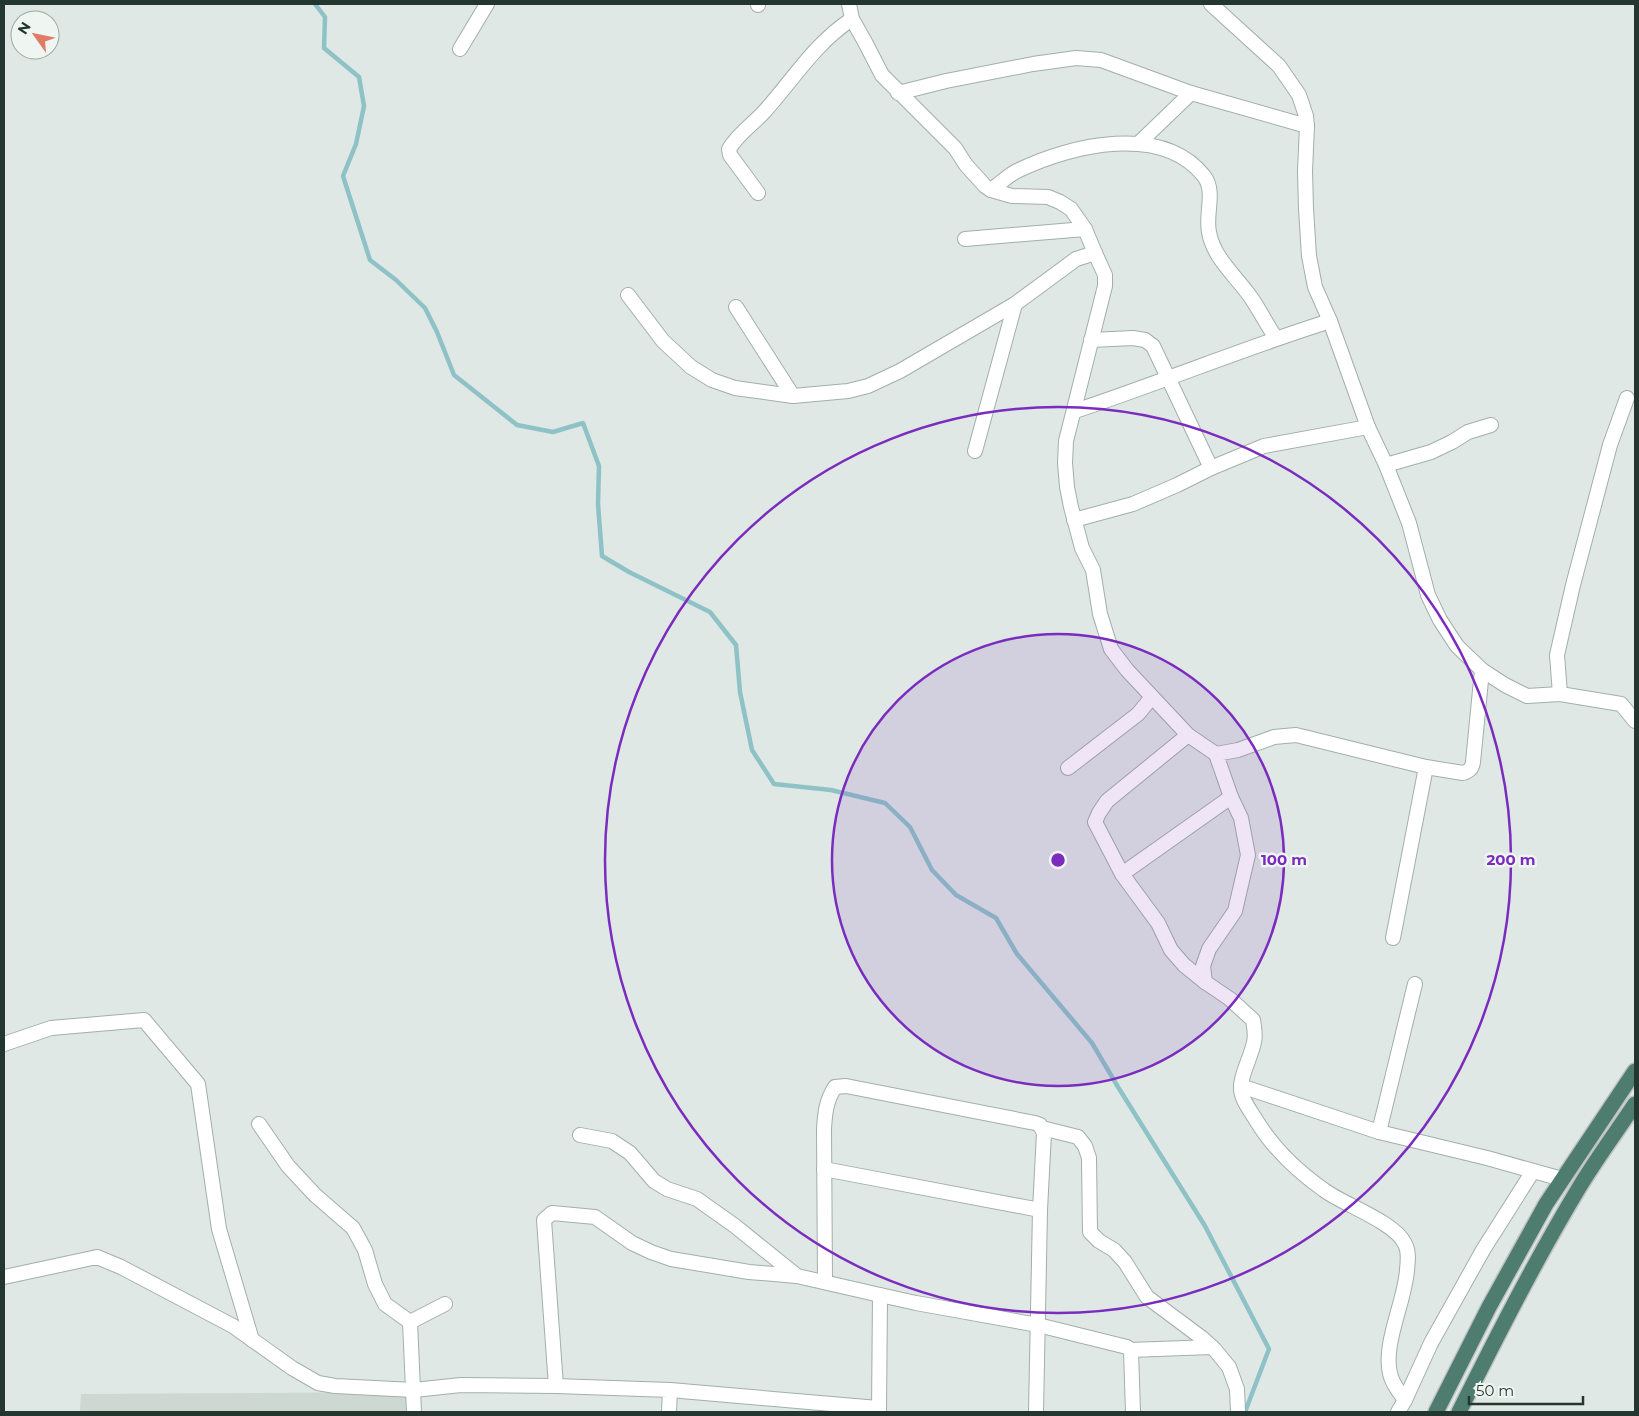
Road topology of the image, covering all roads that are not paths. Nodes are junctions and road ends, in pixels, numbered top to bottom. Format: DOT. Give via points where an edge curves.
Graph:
graph roads {
  1 [pos="487,4"];
  2 [pos="849,4"];
  3 [pos="1211,4"];
  4 [pos="852,19"];
  5 [pos="460,49"];
  6 [pos="898,93"];
  7 [pos="1191,93"];
  8 [pos="1307,126"];
  9 [pos="1139,143"];
  10 [pos="991,190"];
  11 [pos="758,193"];
  12 [pos="1085,229"];
  13 [pos="965,239"];
  14 [pos="1095,253"];
  15 [pos="628,295"];
  16 [pos="1014,304"];
  17 [pos="736,307"];
  18 [pos="1330,321"];
  19 [pos="1276,338"];
  20 [pos="1091,340"];
  21 [pos="1168,377"];
  22 [pos="793,396"];
  23 [pos="1627,398"];
  24 [pos="1075,411"];
  25 [pos="1491,425"];
  26 [pos="1368,427"];
  27 [pos="976,451"];
  28 [pos="1386,465"];
  29 [pos="1210,468"];
  30 [pos="1074,520"];
  31 [pos="1482,670"];
  32 [pos="1560,694"];
  33 [pos="1152,697"];
  34 [pos="1635,721"];
  35 [pos="1188,735"];
  36 [pos="1216,754"];
  37 [pos="1426,767"];
  38 [pos="1068,768"];
  39 [pos="1230,797"];
  40 [pos="1122,874"];
  41 [pos="1393,938"];
  42 [pos="1204,982"];
  43 [pos="1415,984"];
  44 [pos="4,1044"];
  45 [pos="1635,1072"];
  46 [pos="1241,1086"];
  47 [pos="1635,1104"];
  48 [pos="259,1124"];
  49 [pos="1042,1128"];
  50 [pos="1379,1132"];
  51 [pos="580,1134"];
  52 [pos="824,1169"];
  53 [pos="1533,1171"];
  54 [pos="1562,1179"];
  55 [pos="1040,1210"];
  56 [pos="796,1276"];
  57 [pos="4,1277"];
  58 [pos="825,1282"];
  59 [pos="880,1295"];
  60 [pos="445,1304"];
  61 [pos="410,1322"];
  62 [pos="1038,1325"];
  63 [pos="252,1340"];
  64 [pos="1212,1347"];
  65 [pos="1130,1350"];
  66 [pos="556,1386"];
  67 [pos="414,1390"];
  68 [pos="670,1390"];
  69 [pos="1401,1406"];
  70 [pos="879,1410"];
  71 [pos="414,1412"];
  72 [pos="669,1412"];
  73 [pos="1036,1412"];
  74 [pos="1133,1412"];
  75 [pos="1238,1412"];
  76 [pos="1436,1412"];
  77 [pos="1459,1412"];
  1 -- 5 [label="street"];
  2 -- 4 [label="street"];
  3 -- 8 [label="street" via="1280,66 1299,95"];
  4 -- 6 [label="street" via="882,75"];
  4 -- 11 [label="street" via="810,55 729,149"];
  6 -- 7 [label="street" via="946,81 1076,58 1101,60"];
  6 -- 10 [label="street" via="955,148"];
  7 -- 8 [label="street"];
  7 -- 9 [label="street"];
  8 -- 18 [label="street" via="1305,171 1309,256 1315,287"];
  9 -- 10 [label="street" via="1094,147 1044,160 1017,170"];
  9 -- 19 [label="street" via="1173,153 1204,176 1209,186 1207,219 1215,250"];
  10 -- 12 [label="street" via="1012,196 1048,197 1071,209"];
  12 -- 13 [label="street"];
  12 -- 14 [label="street"];
  14 -- 16 [label="street" via="1076,259"];
  14 -- 20 [label="street" via="1105,275 1105,286"];
  15 -- 22 [label="street" via="664,341 705,376 735,388"];
  16 -- 22 [label="street" via="900,371 868,386"];
  16 -- 27 [label="street"];
  17 -- 22 [label="street"];
  18 -- 19 [label="street"];
  18 -- 26 [label="street"];
  19 -- 21 [label="street"];
  20 -- 21 [label="street" via="1145,340 1154,346"];
  20 -- 24 [label="street"];
  21 -- 24 [label="street"];
  21 -- 29 [label="street"];
  23 -- 32 [label="street" via="1610,446 1557,655"];
  24 -- 30 [label="street" via="1066,441 1065,463"];
  25 -- 28 [label="street" via="1468,432 1431,452"];
  26 -- 28 [label="street"];
  26 -- 29 [label="street" via="1264,446"];
  28 -- 31 [label="street" via="1409,523 1428,595 1457,646"];
  29 -- 30 [label="street" via="1133,504"];
  30 -- 33 [label="street" via="1093,570 1100,614 1111,649"];
  31 -- 32 [label="street" via="1527,696"];
  31 -- 37 [label="street" via="1472,767 1463,773"];
  32 -- 34 [label="street" via="1621,704"];
  33 -- 35 [label="street"];
  33 -- 38 [label="street" via="1138,714"];
  35 -- 36 [label="street"];
  35 -- 40 [label="street" via="1107,801 1099,813 1095,822"];
  36 -- 37 [label="street" via="1274,737 1296,736"];
  36 -- 39 [label="street"];
  37 -- 41 [label="street"];
  39 -- 40 [label="street"];
  39 -- 42 [label="street" via="1241,818 1248,855 1235,911 1202,966"];
  40 -- 42 [label="street" via="1158,923 1171,950"];
  42 -- 46 [label="street" via="1253,1020 1255,1041"];
  43 -- 50 [label="street"];
  44 -- 63 [label="street" via="51,1028 144,1020 198,1084 219,1229"];
  45 -- 54 [label="highway"];
  46 -- 50 [label="street"];
  46 -- 69 [label="street" via="1245,1102 1264,1134 1284,1157 1324,1191 1388,1226 1406,1244 1407,1280 1393,1332 1389,1363"];
  47 -- 77 [label="highway" via="1546,1245"];
  48 -- 61 [label="street" via="288,1166 352,1228 365,1250 385,1304"];
  49 -- 52 [label="street" via="1035,1122 846,1086 835,1088 825,1108"];
  49 -- 55 [label="street" via="1044,1158"];
  49 -- 64 [label="street" via="1078,1138 1085,1146 1089,1158 1090,1232 1125,1262 1147,1297"];
  50 -- 53 [label="street"];
  51 -- 56 [label="street" via="612,1141 630,1153 654,1180 667,1189 697,1199"];
  52 -- 55 [label="street"];
  52 -- 58 [label="street"];
  53 -- 54 [label="street"];
  53 -- 69 [label="street" via="1483,1250 1431,1343"];
  54 -- 76 [label="highway" via="1489,1306"];
  55 -- 62 [label="street"];
  56 -- 58 [label="street"];
  56 -- 66 [label="street" via="672,1259 632,1243 595,1218 552,1213 544,1220"];
  57 -- 63 [label="street" via="97,1257 234,1326"];
  58 -- 59 [label="street"];
  59 -- 62 [label="street"];
  59 -- 70 [label="street"];
  60 -- 61 [label="street"];
  61 -- 67 [label="street"];
  62 -- 65 [label="street"];
  62 -- 73 [label="street"];
  63 -- 67 [label="street" via="318,1383"];
  64 -- 65 [label="street"];
  64 -- 75 [label="street" via="1228,1367 1237,1389"];
  65 -- 74 [label="street"];
  66 -- 67 [label="street" via="461,1385"];
  66 -- 68 [label="street"];
  67 -- 71 [label="street"];
  68 -- 70 [label="street"];
  68 -- 72 [label="street"];
}
